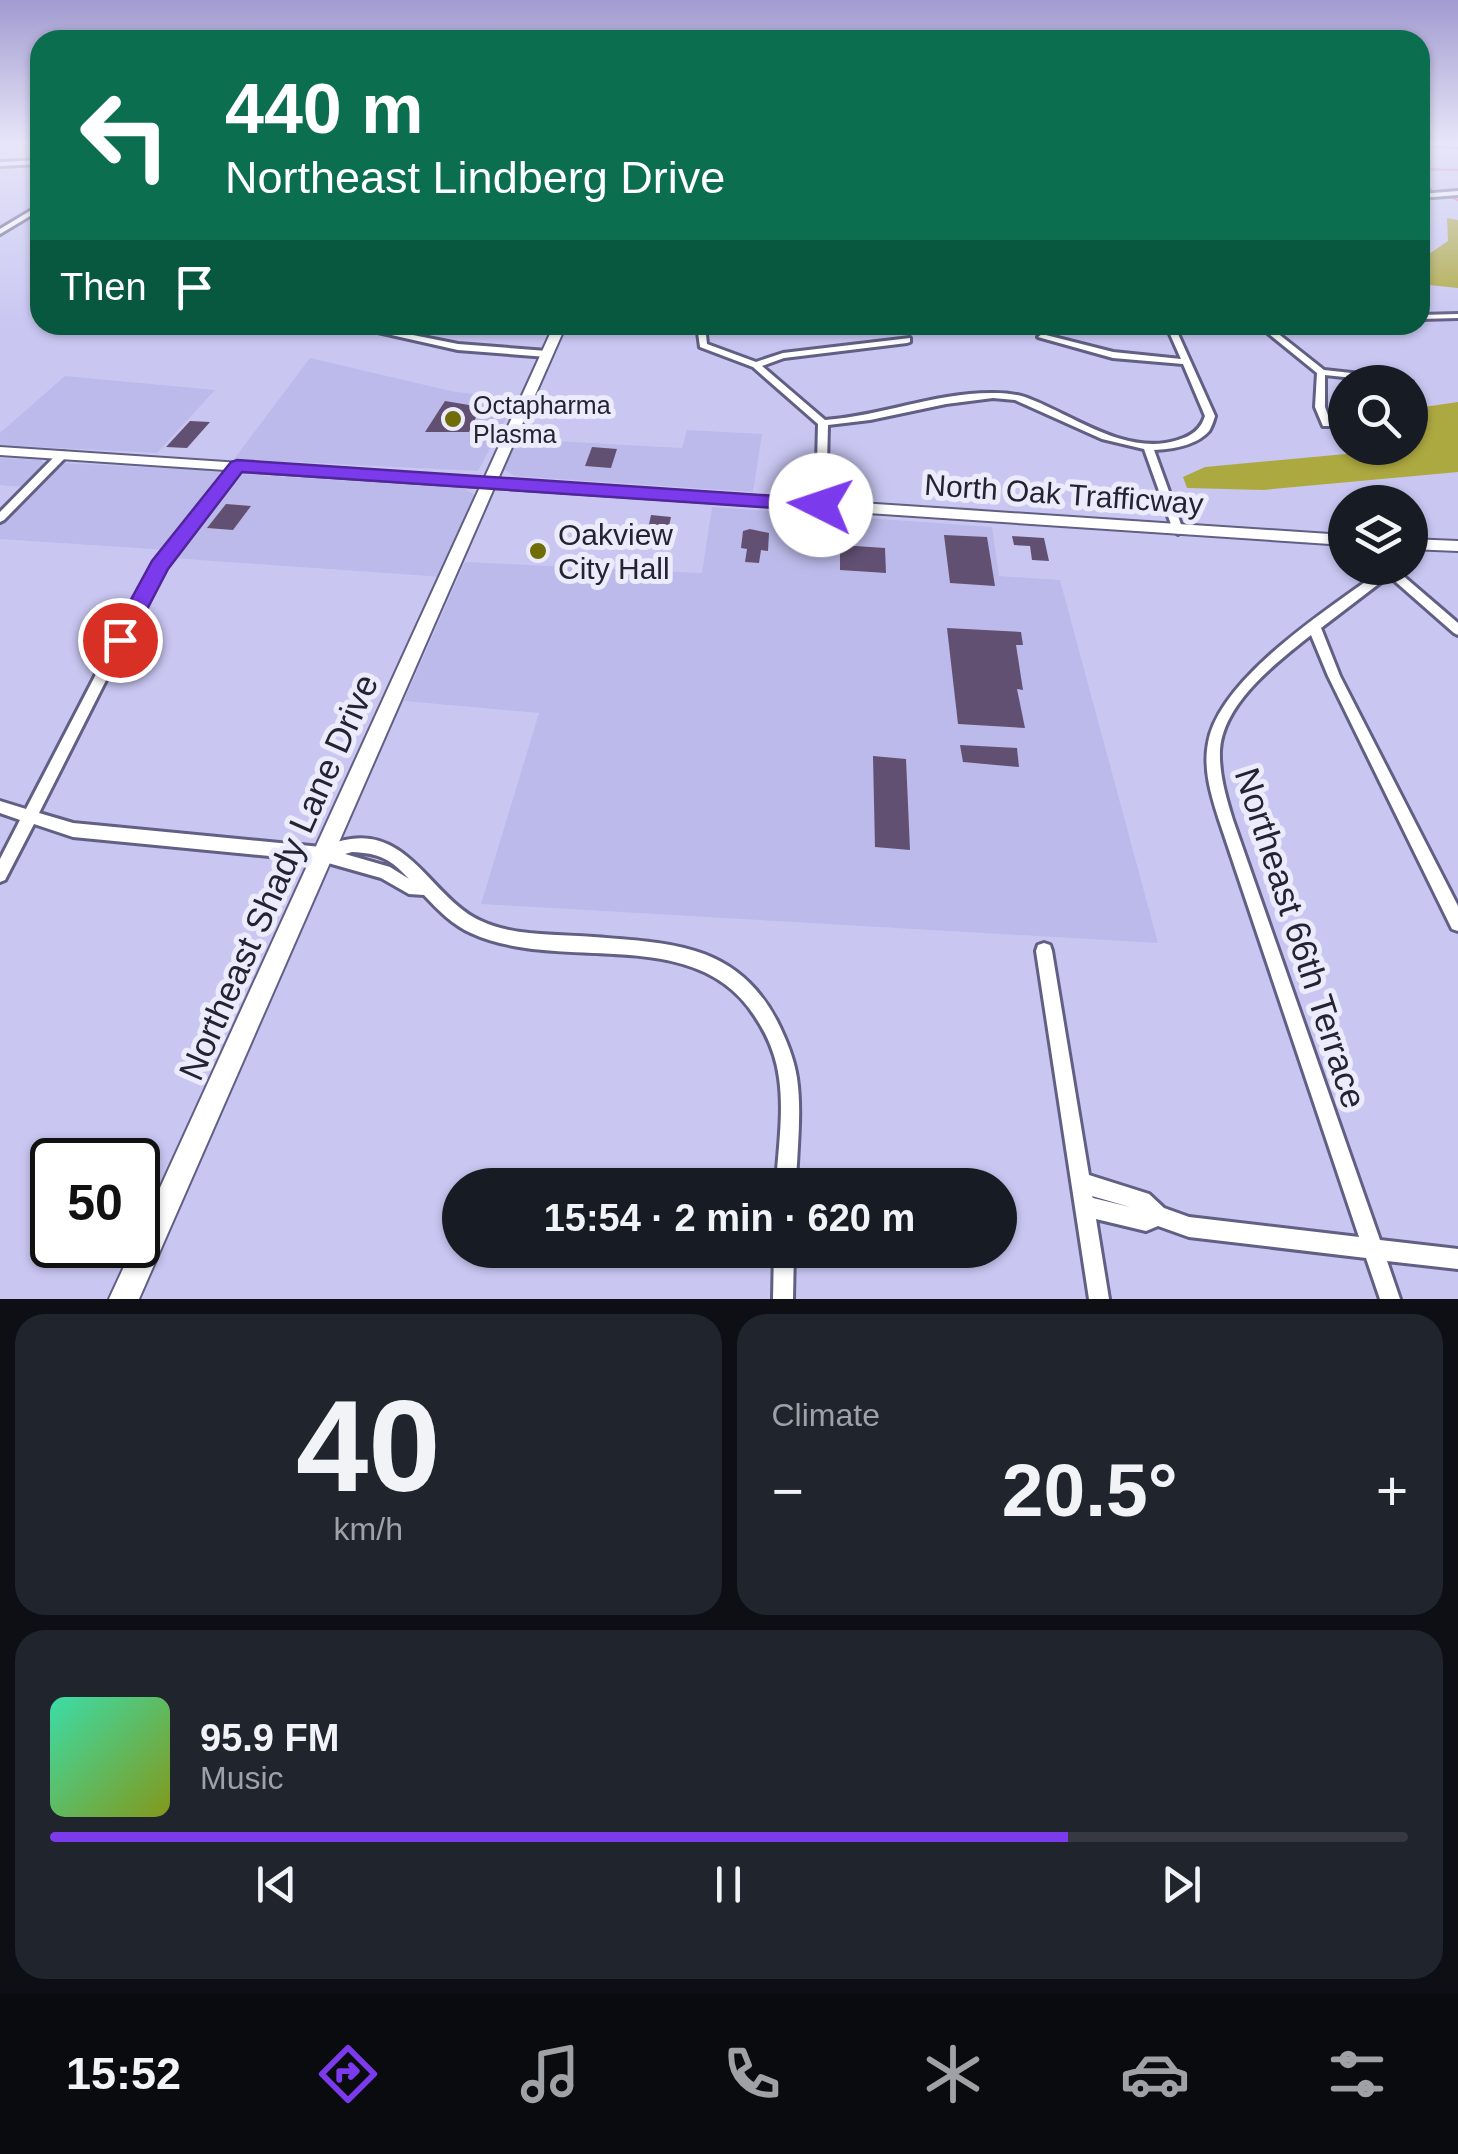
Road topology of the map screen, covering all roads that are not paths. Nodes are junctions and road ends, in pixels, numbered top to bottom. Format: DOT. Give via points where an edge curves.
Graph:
graph roads {
  1 [pos="30,213"];
  2 [pos="0,232"];
  3 [pos="1430,316"];
  4 [pos="1458,316"];
  5 [pos="401,335"];
  6 [pos="556,335"];
  7 [pos="700,335"];
  8 [pos="1174,335"];
  9 [pos="1275,335"];
  10 [pos="1042,337"];
  11 [pos="907,340"];
  12 [pos="547,354"];
  13 [pos="1185,362"];
  14 [pos="756,364"];
  15 [pos="1321,372"];
  16 [pos="1328,373"];
  17 [pos="823,423"];
  18 [pos="1326,424"];
  19 [pos="1149,448"];
  20 [pos="0,452"];
  21 [pos="62,455"];
  22 [pos="237,466"];
  23 [pos="489,482"];
  24 [pos="821,505"];
  25 [pos="0,518"];
  26 [pos="1178,530"];
  27 [pos="1328,539"];
  28 [pos="1428,545"];
  29 [pos="1458,546"];
  30 [pos="1368,585"];
  31 [pos="1407,585"];
  32 [pos="1314,626"];
  33 [pos="1458,630"];
  34 [pos="0,808"];
  35 [pos="30,819"];
  36 [pos="321,854"];
  37 [pos="0,875"];
  38 [pos="1458,923"];
  39 [pos="1044,951"];
  40 [pos="786,1168"];
  41 [pos="1080,1182"];
  42 [pos="1084,1206"];
  43 [pos="1158,1216"];
  44 [pos="1373,1249"];
  45 [pos="1458,1259"];
  46 [pos="784,1268"];
  47 [pos="124,1299"];
  48 [pos="783,1299"];
  49 [pos="1099,1299"];
  50 [pos="1390,1299"];
  1 -- 2 [label="street"];
  3 -- 4 [label="street"];
  5 -- 12 [label="street"];
  6 -- 12 [label="main road, Northeast Shady Lane Drive"];
  7 -- 14 [label="street" via="708,348"];
  8 -- 13 [label="street"];
  9 -- 15 [label="street"];
  10 -- 13 [label="street" via="1113,355"];
  11 -- 14 [label="street"];
  12 -- 23 [label="main road, Northeast Shady Lane Drive"];
  13 -- 19 [label="street" via="1209,422 1192,438"];
  14 -- 17 [label="street"];
  15 -- 16 [label="street"];
  15 -- 18 [label="street"];
  17 -- 19 [label="street" via="1006,396"];
  17 -- 24 [label="street"];
  19 -- 26 [label="street"];
  20 -- 21 [label="main road, North Oak Trafficway"];
  21 -- 22 [label="main road, North Oak Trafficway"];
  21 -- 25 [label="street"];
  22 -- 23 [label="main road, North Oak Trafficway"];
  22 -- 35 [label="street" via="151,579"];
  23 -- 24 [label="main road, North Oak Trafficway"];
  23 -- 36 [label="main road, Northeast Shady Lane Drive"];
  24 -- 26 [label="main road, North Oak Trafficway"];
  26 -- 27 [label="main road, North Oak Trafficway"];
  28 -- 29 [label="main road"];
  30 -- 32 [label="street, Northeast 66th Terrace"];
  31 -- 33 [label="street"];
  32 -- 38 [label="street"];
  32 -- 44 [label="street, Northeast 66th Terrace" via="1226,710 1212,764"];
  34 -- 35 [label="street"];
  35 -- 36 [label="street" via="72,830"];
  35 -- 37 [label="street"];
  36 -- 40 [label="street" via="428,888 459,918 505,938 615,946 722,970 746,991 770,1028 788,1078"];
  36 -- 47 [label="main road, Northeast Shady Lane Drive"];
  39 -- 41 [label="street"];
  41 -- 42 [label="street"];
  41 -- 43 [label="street" via="1142,1201"];
  42 -- 43 [label="street" via="1146,1221"];
  42 -- 49 [label="street"];
  43 -- 44 [label="street" via="1206,1230"];
  44 -- 45 [label="street"];
  44 -- 50 [label="street, Northeast 66th Terrace"];
  46 -- 48 [label="street"];
}
